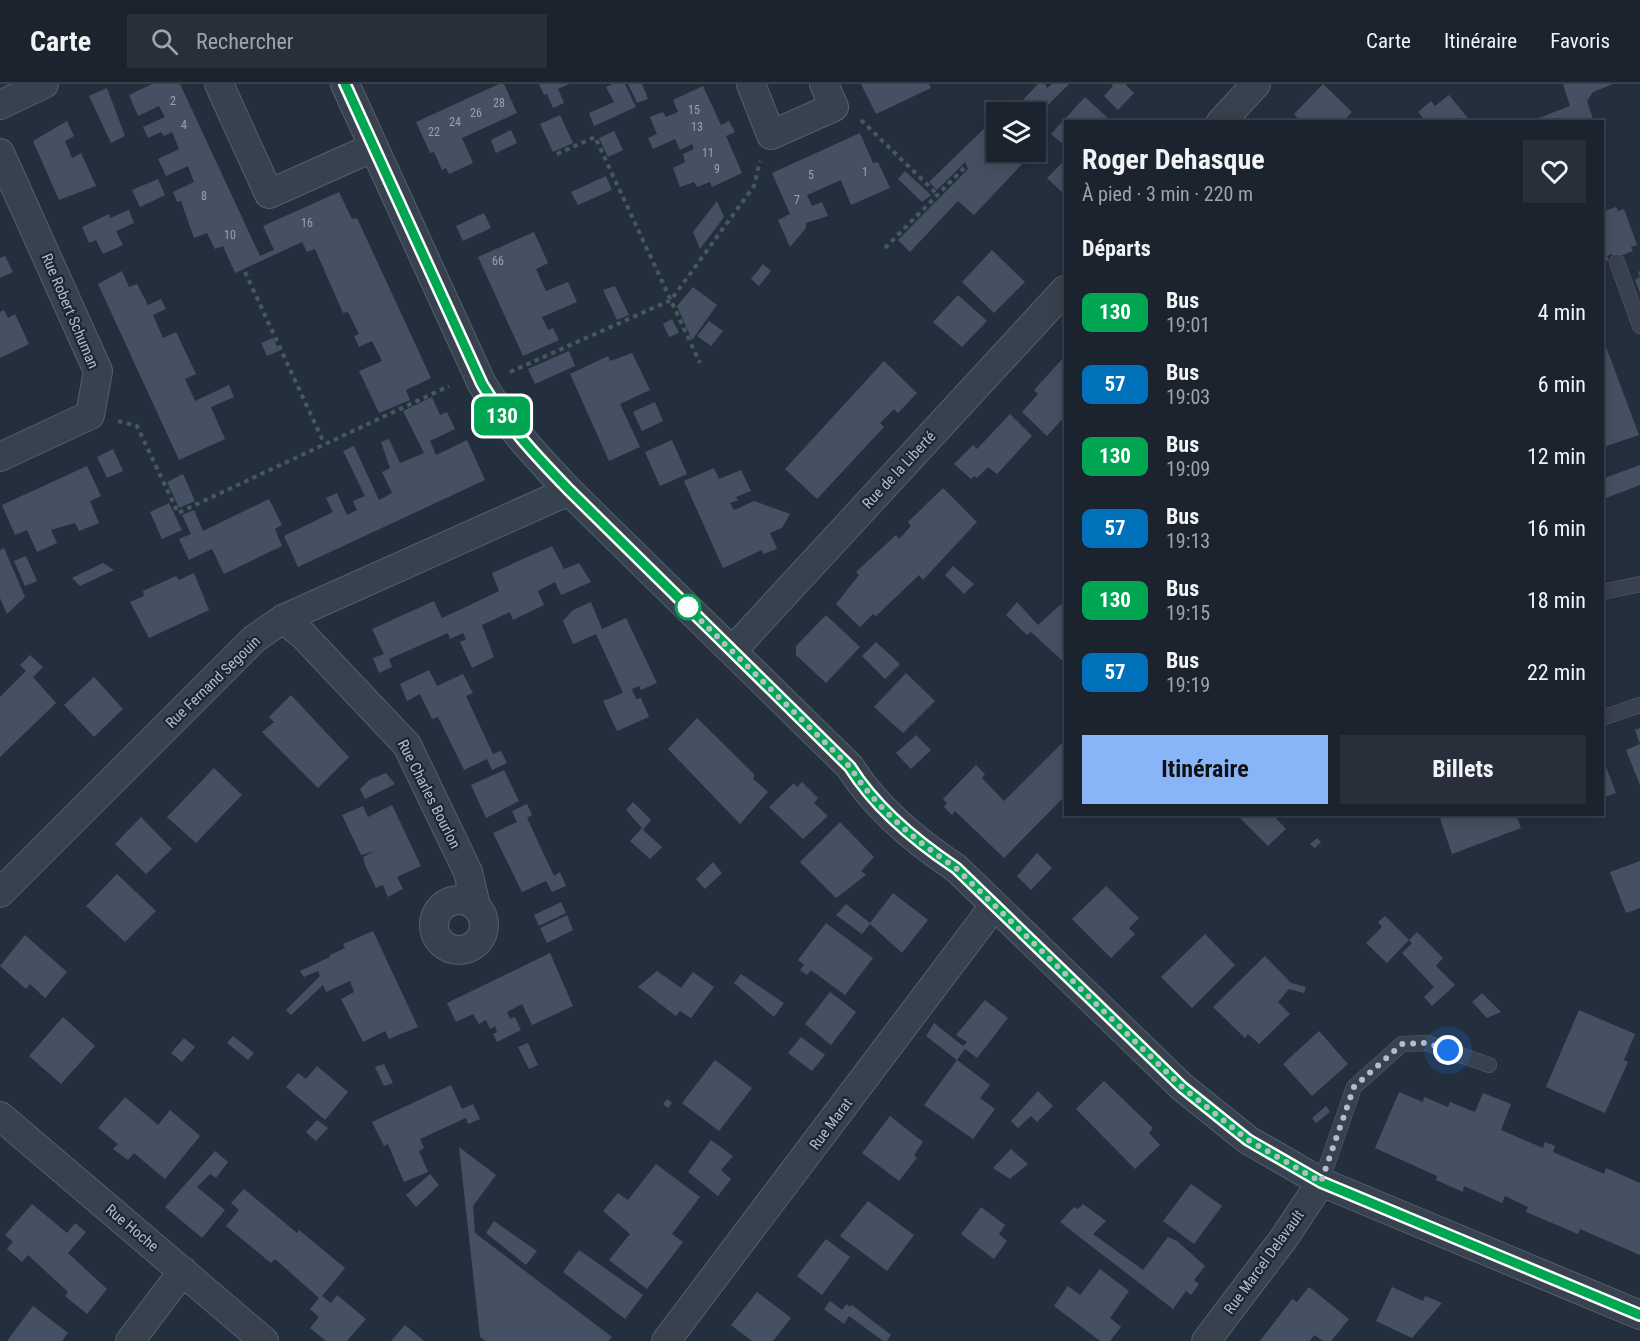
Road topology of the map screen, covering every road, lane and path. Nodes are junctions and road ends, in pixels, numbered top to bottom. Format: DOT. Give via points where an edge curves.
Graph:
graph roads {
  1 [pos="44,84"];
  2 [pos="219,84"];
  3 [pos="345,84"];
  4 [pos="751,84"];
  5 [pos="1256,84"];
  6 [pos="829,95"];
  7 [pos="0,105"];
  8 [pos="1223,120"];
  9 [pos="771,135"];
  10 [pos="374,147"];
  11 [pos="0,153"];
  12 [pos="557,154"];
  13 [pos="965,167"];
  14 [pos="938,195"];
  15 [pos="885,248"];
  16 [pos="1617,262"];
  17 [pos="245,272"];
  18 [pos="1064,291"];
  19 [pos="671,300"];
  20 [pos="1640,326"];
  21 [pos="700,363"];
  22 [pos="479,378"];
  23 [pos="90,415"];
  24 [pos="324,444"];
  25 [pos="0,457"];
  26 [pos="569,490"];
  27 [pos="1640,584"];
  28 [pos="1604,592"];
  29 [pos="284,619"];
  30 [pos="732,651"];
  31 [pos="1640,705"];
  32 [pos="1604,717"];
  33 [pos="0,893"];
  34 [pos="476,906"];
  35 [pos="994,906"];
  36 [pos="1489,1065"];
  37 [pos="0,1116"];
  38 [pos="1321,1182"];
  39 [pos="183,1271"];
  40 [pos="1640,1315"];
  41 [pos="130,1341"];
  42 [pos="264,1341"];
  43 [pos="666,1341"];
  44 [pos="1206,1341"];
  1 -- 7 [label="street"];
  2 -- 10 [label="street" via="269,194"];
  3 -- 10 [label="street"];
  4 -- 9 [label="street"];
  5 -- 8 [label="street"];
  6 -- 9 [label="street"];
  6 -- 14 [label="path" via="861,120"];
  9 -- 19 [label="path" via="754,186"];
  10 -- 22 [label="street"];
  11 -- 23 [label="street, Rue Robert Schuman" via="98,371"];
  12 -- 19 [label="path" via="595,137"];
  13 -- 14 [label="path"];
  14 -- 15 [label="path"];
  16 -- 20 [label="lane"];
  17 -- 24 [label="path"];
  18 -- 30 [label="street, Rue de la Liberté"];
  19 -- 21 [label="path"];
  19 -- 22 [label="path"];
  22 -- 24 [label="path"];
  22 -- 26 [label="street" via="498,411"];
  23 -- 24 [label="path" via="137,426 178,513"];
  23 -- 25 [label="street"];
  26 -- 29 [label="street, Rue Fernand Segouin"];
  26 -- 30 [label="street"];
  27 -- 28 [label="lane"];
  29 -- 33 [label="street, Rue Fernand Segouin" via="254,639"];
  29 -- 34 [label="street, Rue Charles Bourlon" via="407,745 468,872"];
  30 -- 35 [label="street" via="850,767 860,784"];
  31 -- 32 [label="lane"];
  35 -- 38 [label="street" via="1182,1087 1248,1140"];
  35 -- 43 [label="street, Rue Marat"];
  36 -- 38 [label="lane" via="1427,1043 1402,1044 1354,1087"];
  37 -- 39 [label="street, Rue Hoche"];
  38 -- 40 [label="street"];
  38 -- 44 [label="street, Rue Marcel Delavault"];
  39 -- 41 [label="street"];
  39 -- 42 [label="street, Rue Hoche"];
}
